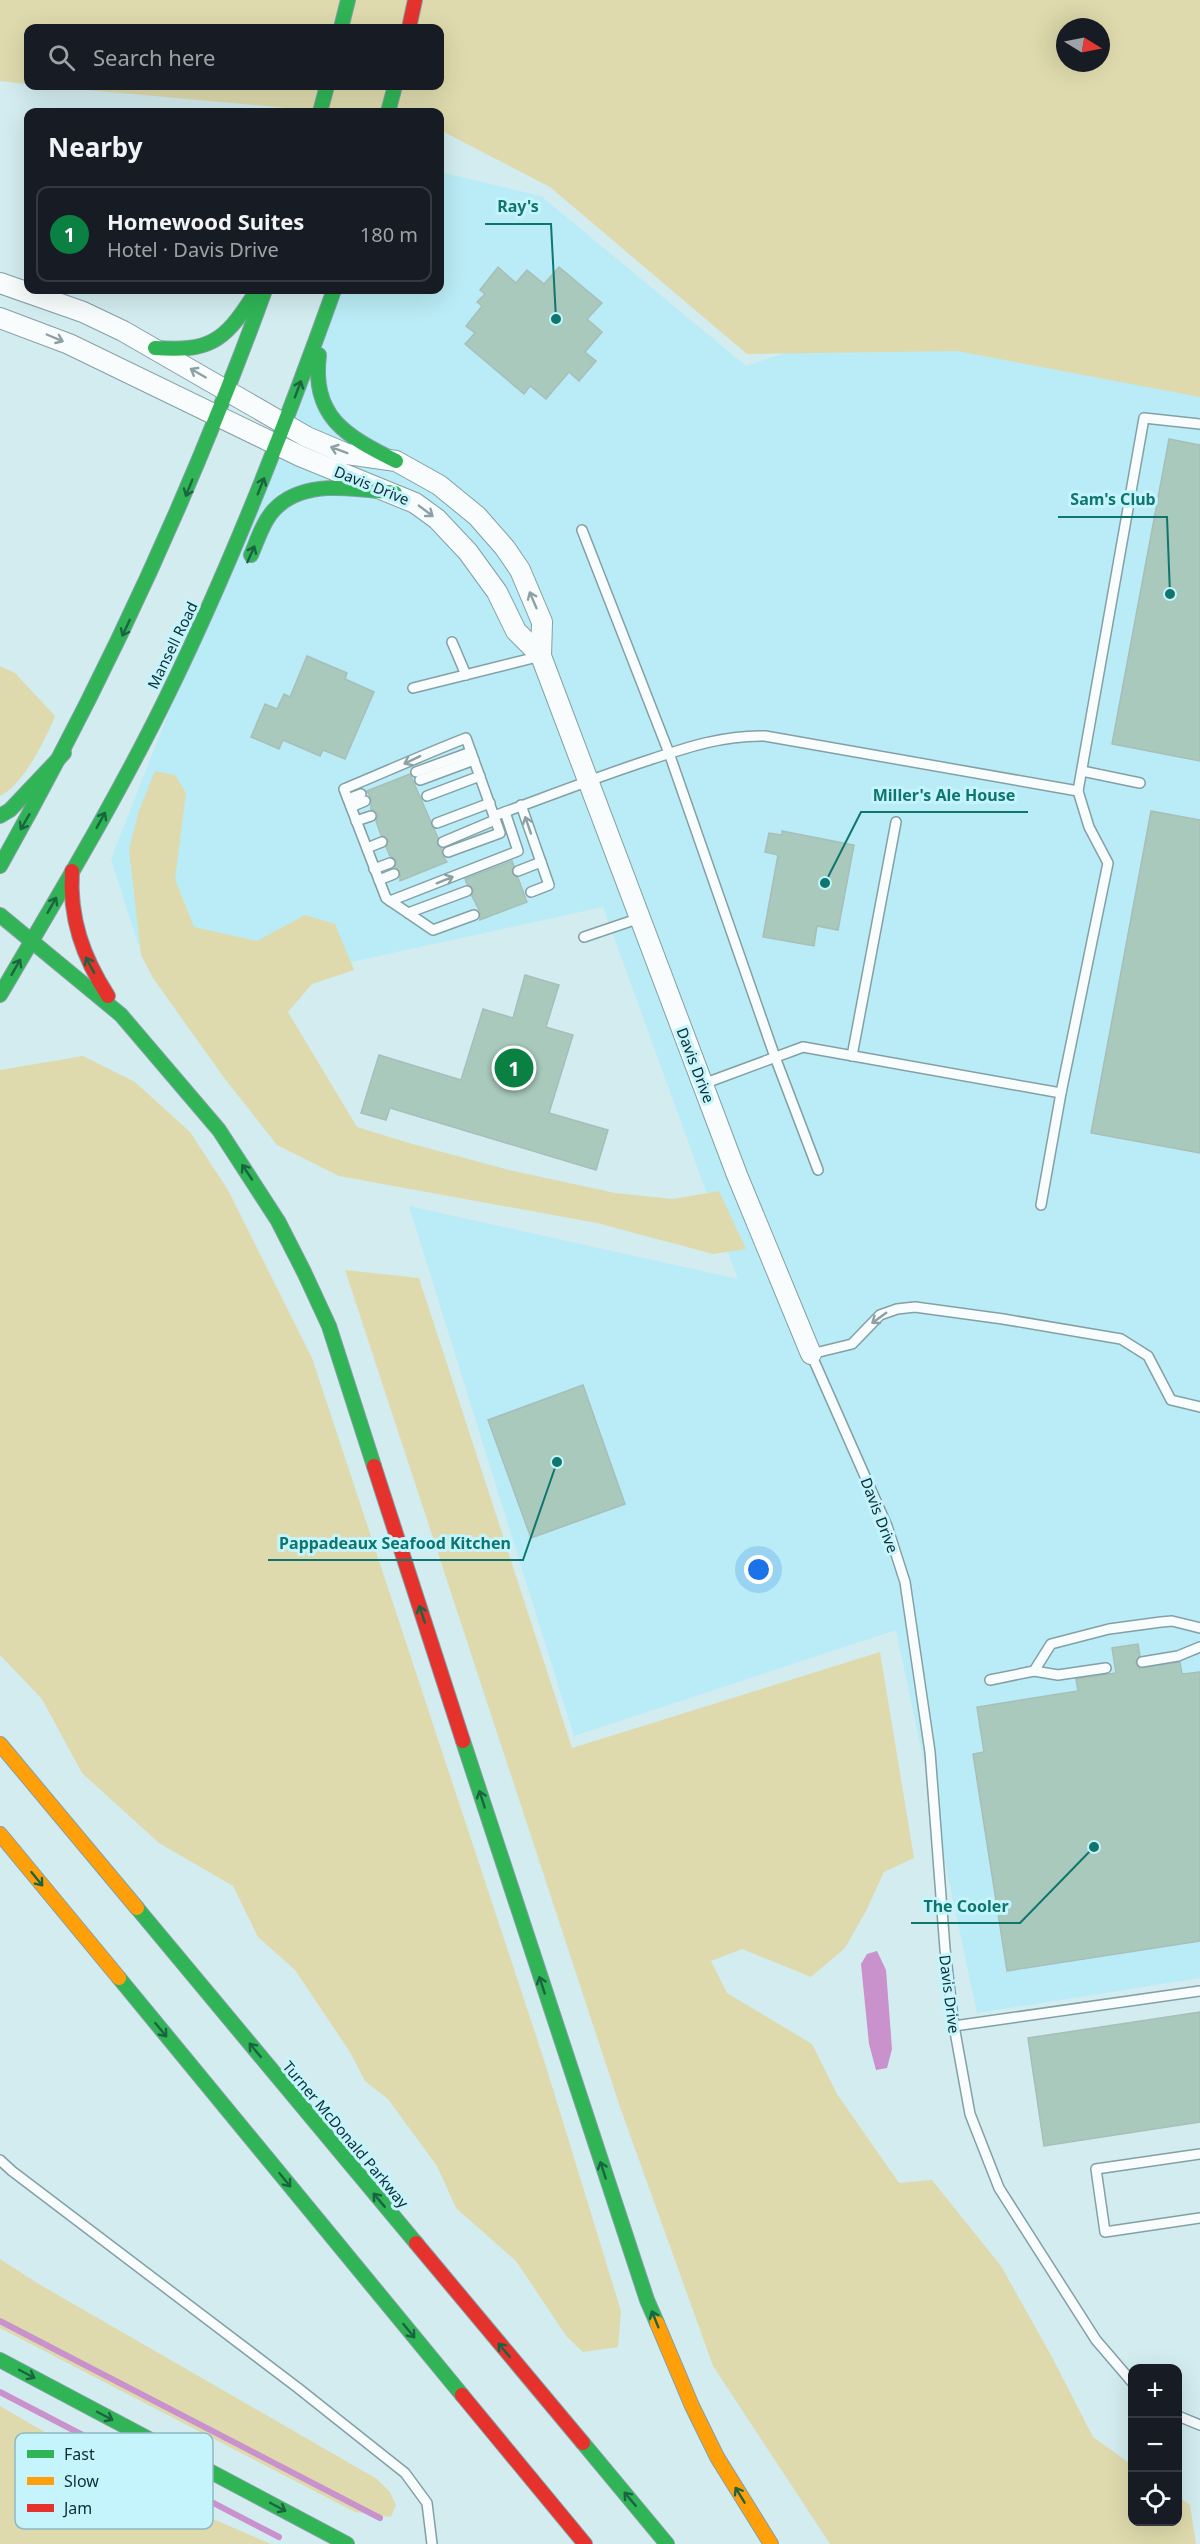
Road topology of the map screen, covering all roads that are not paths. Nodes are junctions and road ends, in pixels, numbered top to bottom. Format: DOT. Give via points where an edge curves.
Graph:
graph roads {
  1 [pos="348,0"];
  2 [pos="415,0"];
  3 [pos="342,24"];
  4 [pos="410,24"];
  5 [pos="326,90"];
  6 [pos="394,90"];
  7 [pos="321,108"];
  8 [pos="389,108"];
  9 [pos="0,283"];
  10 [pos="24,291"];
  11 [pos="31,294"];
  12 [pos="255,294"];
  13 [pos="264,294"];
  14 [pos="333,294"];
  15 [pos="333,294"];
  16 [pos="0,318"];
  17 [pos="155,348"];
  18 [pos="228,390"];
  19 [pos="218,414"];
  20 [pos="1200,423"];
  21 [pos="284,425"];
  22 [pos="277,444"];
  23 [pos="396,461"];
  24 [pos="395,493"];
  25 [pos="489,529"];
  26 [pos="582,530"];
  27 [pos="468,552"];
  28 [pos="246,567"];
  29 [pos="215,627"];
  30 [pos="452,642"];
  31 [pos="187,655"];
  32 [pos="541,656"];
  33 [pos="466,675"];
  34 [pos="413,688"];
  35 [pos="64,753"];
  36 [pos="669,753"];
  37 [pos="472,756"];
  38 [pos="1082,771"];
  39 [pos="418,776"];
  40 [pos="480,776"];
  41 [pos="587,780"];
  42 [pos="1140,783"];
  43 [pos="1078,791"];
  44 [pos="427,796"];
  45 [pos="363,798"];
  46 [pos="350,803"];
  47 [pos="490,803"];
  48 [pos="521,805"];
  49 [pos="505,812"];
  50 [pos="0,816"];
  51 [pos="371,816"];
  52 [pos="495,818"];
  53 [pos="356,820"];
  54 [pos="896,822"];
  55 [pos="437,823"];
  56 [pos="382,842"];
  57 [pos="443,842"];
  58 [pos="367,848"];
  59 [pos="448,852"];
  60 [pos="541,862"];
  61 [pos="390,863"];
  62 [pos="0,866"];
  63 [pos="374,869"];
  64 [pos="72,871"];
  65 [pos="518,871"];
  66 [pos="394,874"];
  67 [pos="379,880"];
  68 [pos="467,891"];
  69 [pos="531,892"];
  70 [pos="390,901"];
  71 [pos="408,913"];
  72 [pos="0,915"];
  73 [pos="474,915"];
  74 [pos="640,918"];
  75 [pos="584,937"];
  76 [pos="32,939"];
  77 [pos="0,995"];
  78 [pos="121,1015"];
  79 [pos="852,1056"];
  80 [pos="775,1057"];
  81 [pos="703,1084"];
  82 [pos="1061,1093"];
  83 [pos="818,1170"];
  84 [pos="1041,1204"];
  85 [pos="812,1354"];
  86 [pos="1200,1407"];
  87 [pos="1200,1628"];
  88 [pos="1200,1647"];
  89 [pos="1142,1662"];
  90 [pos="1106,1668"];
  91 [pos="1034,1671"];
  92 [pos="990,1680"];
  93 [pos="0,1744"];
  94 [pos="0,1834"];
  95 [pos="1200,1991"];
  96 [pos="954,2026"];
  97 [pos="1200,2154"];
  98 [pos="0,2160"];
  99 [pos="1200,2218"];
  100 [pos="0,2360"];
  101 [pos="1128,2377"];
  102 [pos="1182,2418"];
  103 [pos="1200,2425"];
  104 [pos="138,2433"];
  105 [pos="213,2473"];
  106 [pos="347,2544"];
  107 [pos="432,2544"];
  108 [pos="585,2544"];
  109 [pos="668,2544"];
  110 [pos="771,2544"];
  1 -- 3 [label="main road"];
  2 -- 4 [label="main road"];
  5 -- 7 [label="main road"];
  6 -- 8 [label="main road"];
  9 -- 10 [label="street, Davis Drive"];
  11 -- 17 [label="street, Davis Drive" via="83,312"];
  12 -- 17 [label="main road" via="227,333 208,346 186,352"];
  13 -- 18 [label="main road"];
  21 -- 14 [label="main road, Mansell Road, one-way"];
  15 -- 23 [label="main road" via="315,372 319,394 325,408 347,434"];
  16 -- 19 [label="street, Davis Drive, one-way" via="69,344"];
  18 -- 17 [label="street, Davis Drive, one-way"];
  18 -- 19 [label="main road"];
  18 -- 21 [label="street, Davis Drive"];
  19 -- 22 [label="street, Davis Drive"];
  19 -- 35 [label="main road, one-way" via="151,575"];
  20 -- 38 [label="lane" via="1144,418"];
  21 -- 22 [label="main road, Mansell Road"];
  23 -- 21 [label="street, Davis Drive, one-way" via="347,454"];
  22 -- 24 [label="street, Davis Drive"];
  31 -- 22 [label="main road, Mansell Road, one-way"];
  23 -- 25 [label="street, Davis Drive" via="439,484"];
  24 -- 27 [label="street, Davis Drive, one-way" via="437,519"];
  28 -- 24 [label="main road, one-way" via="265,524 289,498 320,489"];
  25 -- 27 [label="street"];
  32 -- 25 [label="street, Davis Drive, one-way" via="542,622 533,600 520,570"];
  26 -- 36 [label="lane"];
  27 -- 32 [label="street, Davis Drive" via="497,592 516,631"];
  29 -- 31 [label="main road"];
  30 -- 33 [label="lane"];
  64 -- 31 [label="main road, Mansell Road, one-way" via="140,750"];
  32 -- 33 [label="lane"];
  32 -- 41 [label="street, Davis Drive"];
  33 -- 34 [label="lane"];
  35 -- 50 [label="main road"];
  35 -- 62 [label="main road, one-way"];
  36 -- 41 [label="lane"];
  36 -- 43 [label="lane" via="739,735 765,735"];
  36 -- 80 [label="lane"];
  37 -- 39 [label="lane"];
  37 -- 40 [label="lane"];
  37 -- 46 [label="lane, one-way" via="466,738 408,760 344,789"];
  38 -- 42 [label="lane"];
  38 -- 43 [label="lane"];
  40 -- 44 [label="lane"];
  40 -- 47 [label="lane"];
  41 -- 48 [label="lane"];
  41 -- 74 [label="street, Davis Drive"];
  43 -- 82 [label="lane" via="1089,827 1108,863"];
  45 -- 46 [label="lane"];
  46 -- 53 [label="lane"];
  47 -- 52 [label="lane"];
  47 -- 55 [label="lane"];
  48 -- 49 [label="lane"];
  60 -- 48 [label="lane, one-way"];
  49 -- 52 [label="lane"];
  70 -- 49 [label="lane, one-way" via="518,850"];
  51 -- 53 [label="lane"];
  52 -- 57 [label="lane"];
  52 -- 59 [label="lane" via="500,833"];
  53 -- 58 [label="lane"];
  54 -- 79 [label="lane"];
  56 -- 58 [label="lane"];
  58 -- 63 [label="lane"];
  60 -- 65 [label="lane"];
  60 -- 69 [label="lane" via="549,885"];
  61 -- 63 [label="lane"];
  63 -- 67 [label="lane"];
  76 -- 64 [label="main road, Mansell Road, one-way"];
  78 -- 64 [label="main road, one-way" via="93,971 77,936 69,891"];
  66 -- 67 [label="lane"];
  67 -- 70 [label="lane"];
  68 -- 71 [label="lane"];
  70 -- 71 [label="lane"];
  71 -- 73 [label="lane" via="433,930"];
  72 -- 76 [label="main road"];
  74 -- 75 [label="lane"];
  74 -- 81 [label="street, Davis Drive"];
  77 -- 76 [label="main road, Mansell Road, one-way"];
  76 -- 78 [label="main road"];
  110 -- 78 [label="main road, one-way" via="717,2457 647,2300 329,1326 251,1177 186,1089"];
  79 -- 80 [label="lane" via="803,1047"];
  79 -- 82 [label="lane"];
  80 -- 81 [label="lane"];
  80 -- 83 [label="lane"];
  81 -- 85 [label="street, Davis Drive"];
  82 -- 84 [label="lane"];
  86 -- 85 [label="lane, one-way" via="1171,1400 1148,1356 1121,1339 1003,1318 915,1307 897,1309 880,1315 852,1344"];
  85 -- 96 [label="lane, Davis Drive" via="887,1526 905,1582 930,1752"];
  87 -- 91 [label="lane" via="1172,1621 1109,1629 1070,1639 1051,1644"];
  88 -- 89 [label="lane" via="1178,1656"];
  90 -- 91 [label="lane" via="1058,1675"];
  91 -- 92 [label="lane"];
  109 -- 93 [label="main road, Turner McDonald Parkway, one-way"];
  94 -- 108 [label="main road, one-way"];
  95 -- 96 [label="lane"];
  96 -- 101 [label="lane, Davis Drive" via="970,2114 999,2188 1096,2340"];
  97 -- 99 [label="lane" via="1096,2169 1105,2232"];
  98 -- 107 [label="lane" via="405,2473 427,2503"];
  100 -- 104 [label="main road, one-way"];
  102 -- 103 [label="lane"];
  105 -- 106 [label="main road, one-way"];
}
